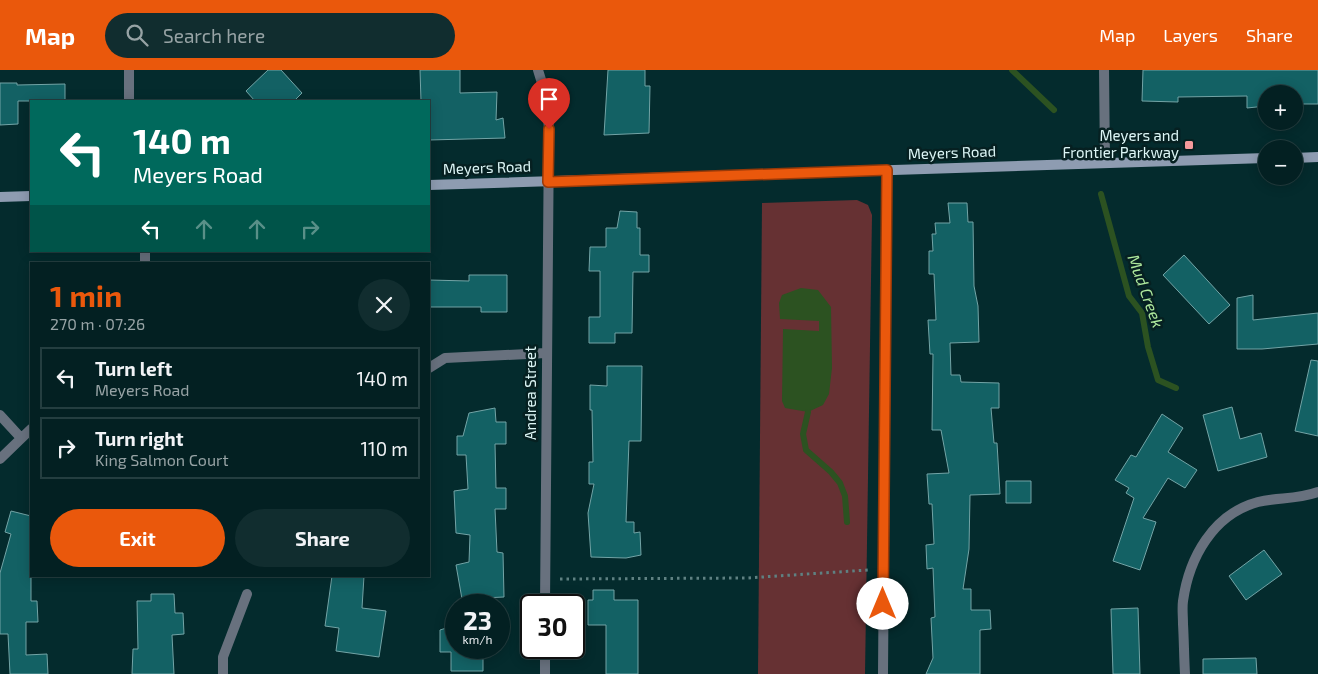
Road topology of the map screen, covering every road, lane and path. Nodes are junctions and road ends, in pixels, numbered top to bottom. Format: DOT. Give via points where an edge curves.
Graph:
graph roads {
  1 [pos="129,70"];
  2 [pos="538,70"];
  3 [pos="1104,70"];
  4 [pos="129,100"];
  5 [pos="1318,157"];
  6 [pos="1258,158"];
  7 [pos="1303,158"];
  8 [pos="1105,163"];
  9 [pos="887,170"];
  10 [pos="548,182"];
  11 [pos="430,185"];
  12 [pos="30,196"];
  13 [pos="0,197"];
  14 [pos="546,353"];
  15 [pos="430,367"];
  16 [pos="0,415"];
  17 [pos="30,430"];
  18 [pos="21,438"];
  19 [pos="0,459"];
  20 [pos="1318,492"];
  21 [pos="884,569"];
  22 [pos="545,579"];
  23 [pos="247,594"];
  24 [pos="545,594"];
  25 [pos="545,659"];
  26 [pos="223,674"];
  27 [pos="545,674"];
  28 [pos="883,674"];
  29 [pos="1185,674"];
  1 -- 4 [label="street"];
  2 -- 10 [label="street, Andrea Street" via="546,96 549,129"];
  3 -- 8 [label="street"];
  5 -- 7 [label="main road"];
  6 -- 8 [label="main road, Meyers Road"];
  8 -- 9 [label="main road, Meyers Road"];
  9 -- 10 [label="main road, Meyers Road"];
  9 -- 21 [label="street"];
  10 -- 11 [label="main road, Meyers Road"];
  10 -- 14 [label="street, Andrea Street"];
  12 -- 13 [label="main road"];
  14 -- 15 [label="street" via="445,358"];
  14 -- 22 [label="street, Andrea Street"];
  16 -- 18 [label="street"];
  17 -- 18 [label="street"];
  18 -- 19 [label="street"];
  20 -- 29 [label="street" via="1304,497 1257,502 1235,512 1214,529 1200,547 1189,571 1182,603"];
  21 -- 22 [label="path" via="746,578"];
  21 -- 28 [label="street"];
  22 -- 24 [label="street, Andrea Street"];
  23 -- 26 [label="street" via="223,657"];
  25 -- 27 [label="street"];
}
